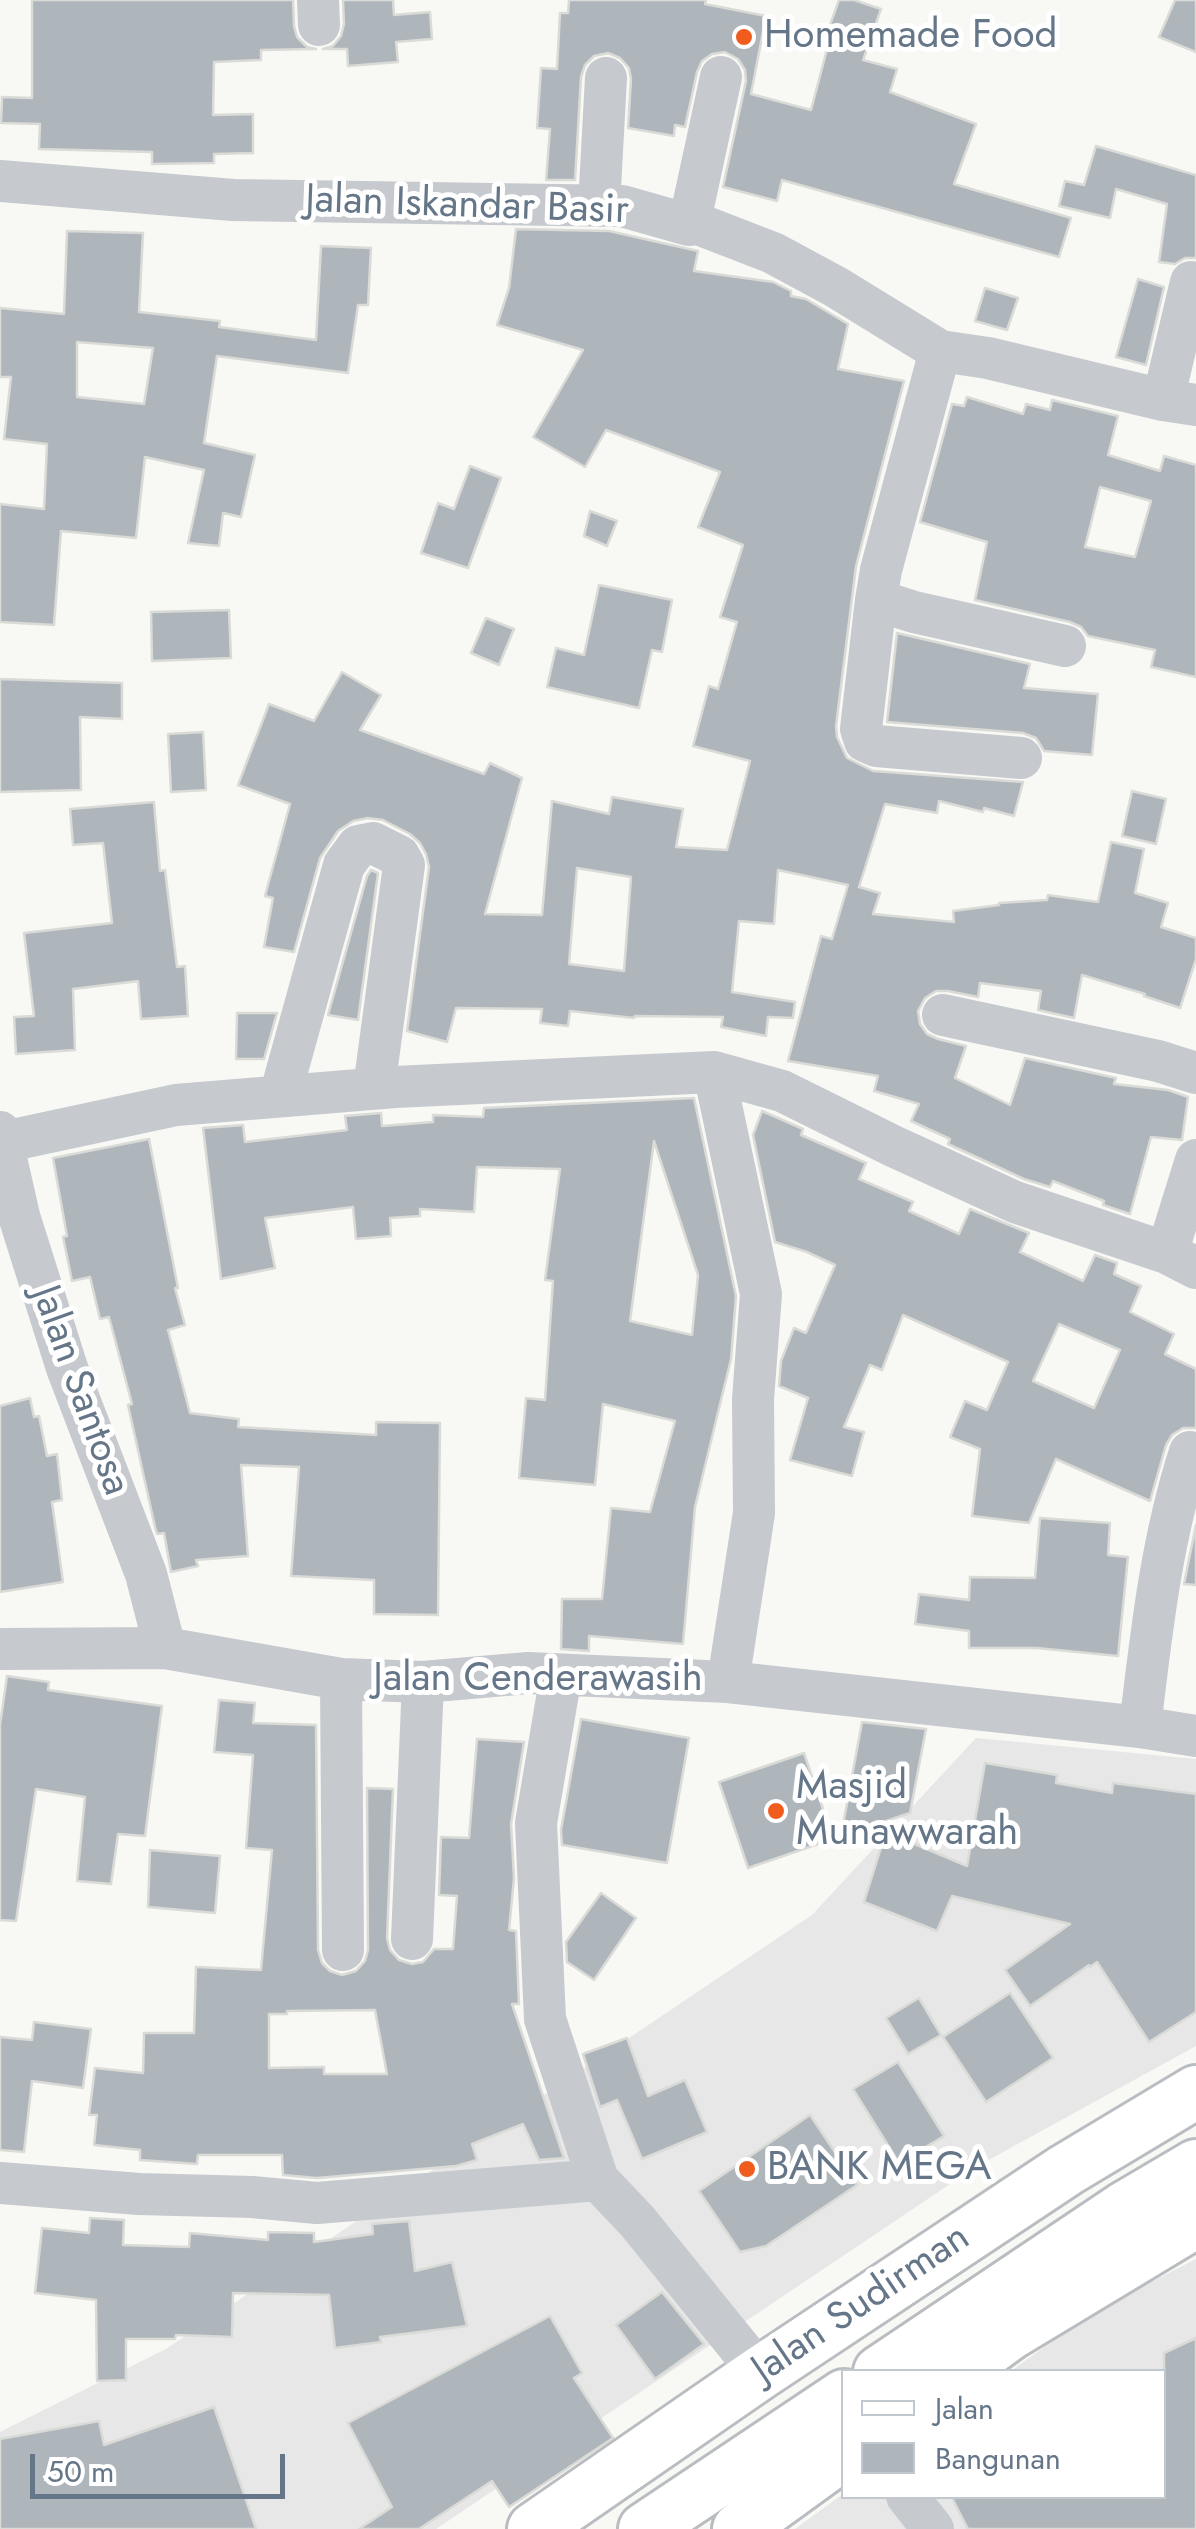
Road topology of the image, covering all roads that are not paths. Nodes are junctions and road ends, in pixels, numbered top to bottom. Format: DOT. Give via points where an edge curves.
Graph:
graph roads {
  1 [pos="721,77"];
  2 [pos="606,78"];
  3 [pos="0,181"];
  4 [pos="599,206"];
  5 [pos="689,225"];
  6 [pos="1192,282"];
  7 [pos="940,351"];
  8 [pos="1179,402"];
  9 [pos="876,600"];
  10 [pos="1065,646"];
  11 [pos="1021,758"];
  12 [pos="943,1015"];
  13 [pos="714,1072"];
  14 [pos="1196,1073"];
  15 [pos="374,1088"];
  16 [pos="280,1096"];
  17 [pos="1,1137"];
  18 [pos="1196,1160"];
  19 [pos="1182,1261"];
  20 [pos="1190,1452"];
  21 [pos="165,1648"];
  22 [pos="0,1649"];
  23 [pos="562,1674"];
  24 [pos="342,1679"];
  25 [pos="423,1682"];
  26 [pos="728,1682"];
  27 [pos="1140,1727"];
  28 [pos="1196,1736"];
  29 [pos="412,1939"];
  30 [pos="343,1950"];
  31 [pos="1196,2092"];
  32 [pos="1196,2166"];
  33 [pos="598,2180"];
  34 [pos="0,2182"];
  35 [pos="1196,2221"];
  36 [pos="884,2369"];
  37 [pos="961,2369"];
  38 [pos="760,2373"];
  39 [pos="840,2418"];
  40 [pos="909,2499"];
  41 [pos="534,2529"];
  42 [pos="645,2529"];
  43 [pos="739,2529"];
  44 [pos="933,2529"];
  1 -- 5 [label="street"];
  2 -- 4 [label="street"];
  3 -- 4 [label="street, Jalan Iskandar Basir" via="233,200"];
  4 -- 5 [label="street, Jalan Iskandar Basir"];
  5 -- 7 [label="street, Jalan Iskandar Basir" via="772,253"];
  6 -- 8 [label="street"];
  7 -- 8 [label="street, Jalan Iskandar Basir"];
  7 -- 9 [label="street"];
  9 -- 10 [label="street"];
  9 -- 11 [label="street" via="865,742"];
  12 -- 14 [label="street"];
  13 -- 15 [label="street"];
  13 -- 19 [label="street" via="782,1091 1015,1202"];
  13 -- 26 [label="street" via="761,1294 754,1512"];
  15 -- 16 [label="street"];
  15 -- 16 [label="street" via="404,865 374,843 358,846 344,865"];
  16 -- 17 [label="street" via="176,1105"];
  17 -- 21 [label="street, Jalan Santosa" via="67,1368 146,1574"];
  18 -- 19 [label="street"];
  20 -- 27 [label="street" via="1161,1570"];
  21 -- 22 [label="street, Jalan Cenderawasih"];
  21 -- 24 [label="street, Jalan Cenderawasih"];
  23 -- 25 [label="street, Jalan Cenderawasih"];
  23 -- 26 [label="street, Jalan Cenderawasih"];
  23 -- 33 [label="street" via="536,1824 545,2019"];
  24 -- 25 [label="street, Jalan Cenderawasih"];
  24 -- 30 [label="street"];
  25 -- 29 [label="street"];
  26 -- 27 [label="street, Jalan Cenderawasih"];
  27 -- 28 [label="street, Jalan Cenderawasih"];
  31 -- 38 [label="main road, Jalan Sudirman"];
  32 -- 36 [label="main road, Jalan Sudirman"];
  33 -- 34 [label="street" via="317,2203"];
  33 -- 38 [label="street"];
  35 -- 37 [label="main road"];
  38 -- 41 [label="main road, Jalan Sudirman"];
  39 -- 42 [label="main road, Jalan Sudirman"];
  39 -- 43 [label="main road, Jalan Sudirman"];
  40 -- 44 [label="street"];
}
